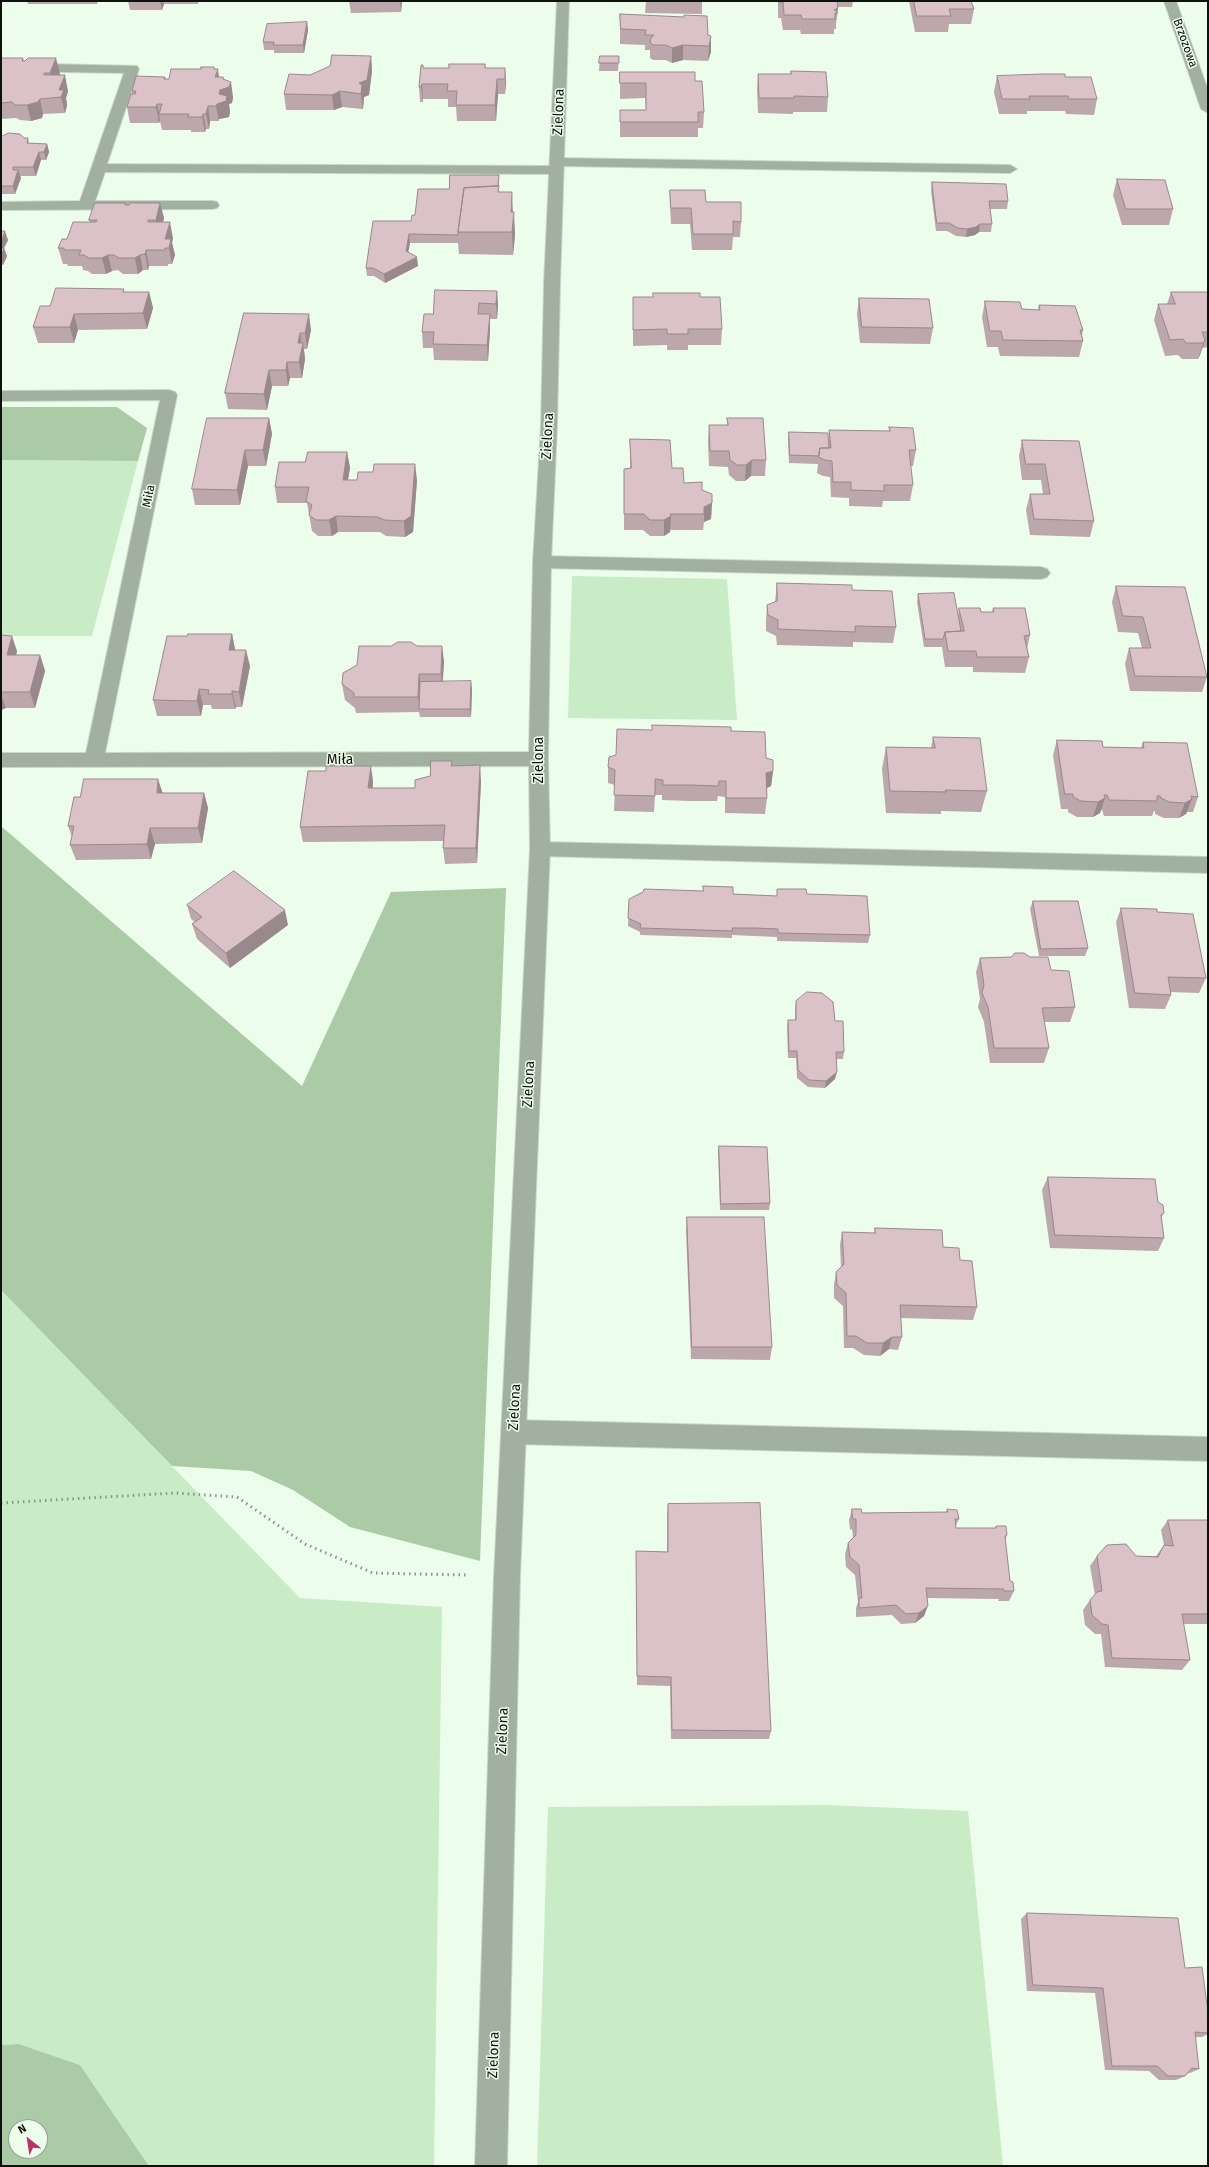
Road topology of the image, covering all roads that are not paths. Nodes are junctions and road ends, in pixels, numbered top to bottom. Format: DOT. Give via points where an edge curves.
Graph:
graph roads {
  1 [pos="563,1"];
  2 [pos="1170,1"];
  3 [pos="1,67"];
  4 [pos="1208,108"];
  5 [pos="557,166"];
  6 [pos="99,168"];
  7 [pos="1010,169"];
  8 [pos="212,205"];
  9 [pos="1,206"];
  10 [pos="86,206"];
  11 [pos="1,396"];
  12 [pos="542,562"];
  13 [pos="1041,573"];
  14 [pos="538,759"];
  15 [pos="1,760"];
  16 [pos="94,761"];
  17 [pos="540,849"];
  18 [pos="1208,865"];
  19 [pos="514,1432"];
  20 [pos="1208,1449"];
  21 [pos="491,2166"];
  1 -- 5 [label="street, Zielona"];
  2 -- 4 [label="street, Brzozowa"];
  3 -- 6 [label="street" via="132,69"];
  5 -- 6 [label="street"];
  5 -- 7 [label="street"];
  5 -- 12 [label="street, Zielona"];
  6 -- 10 [label="street"];
  8 -- 10 [label="street"];
  9 -- 10 [label="street"];
  11 -- 16 [label="street, Miła" via="169,395"];
  12 -- 13 [label="street"];
  12 -- 14 [label="street, Zielona"];
  14 -- 16 [label="street, Miła"];
  14 -- 17 [label="street, Zielona"];
  15 -- 16 [label="street, Miła"];
  17 -- 18 [label="street"];
  17 -- 19 [label="street, Zielona"];
  19 -- 20 [label="street"];
  19 -- 21 [label="street, Zielona" via="507,1576"];
}
